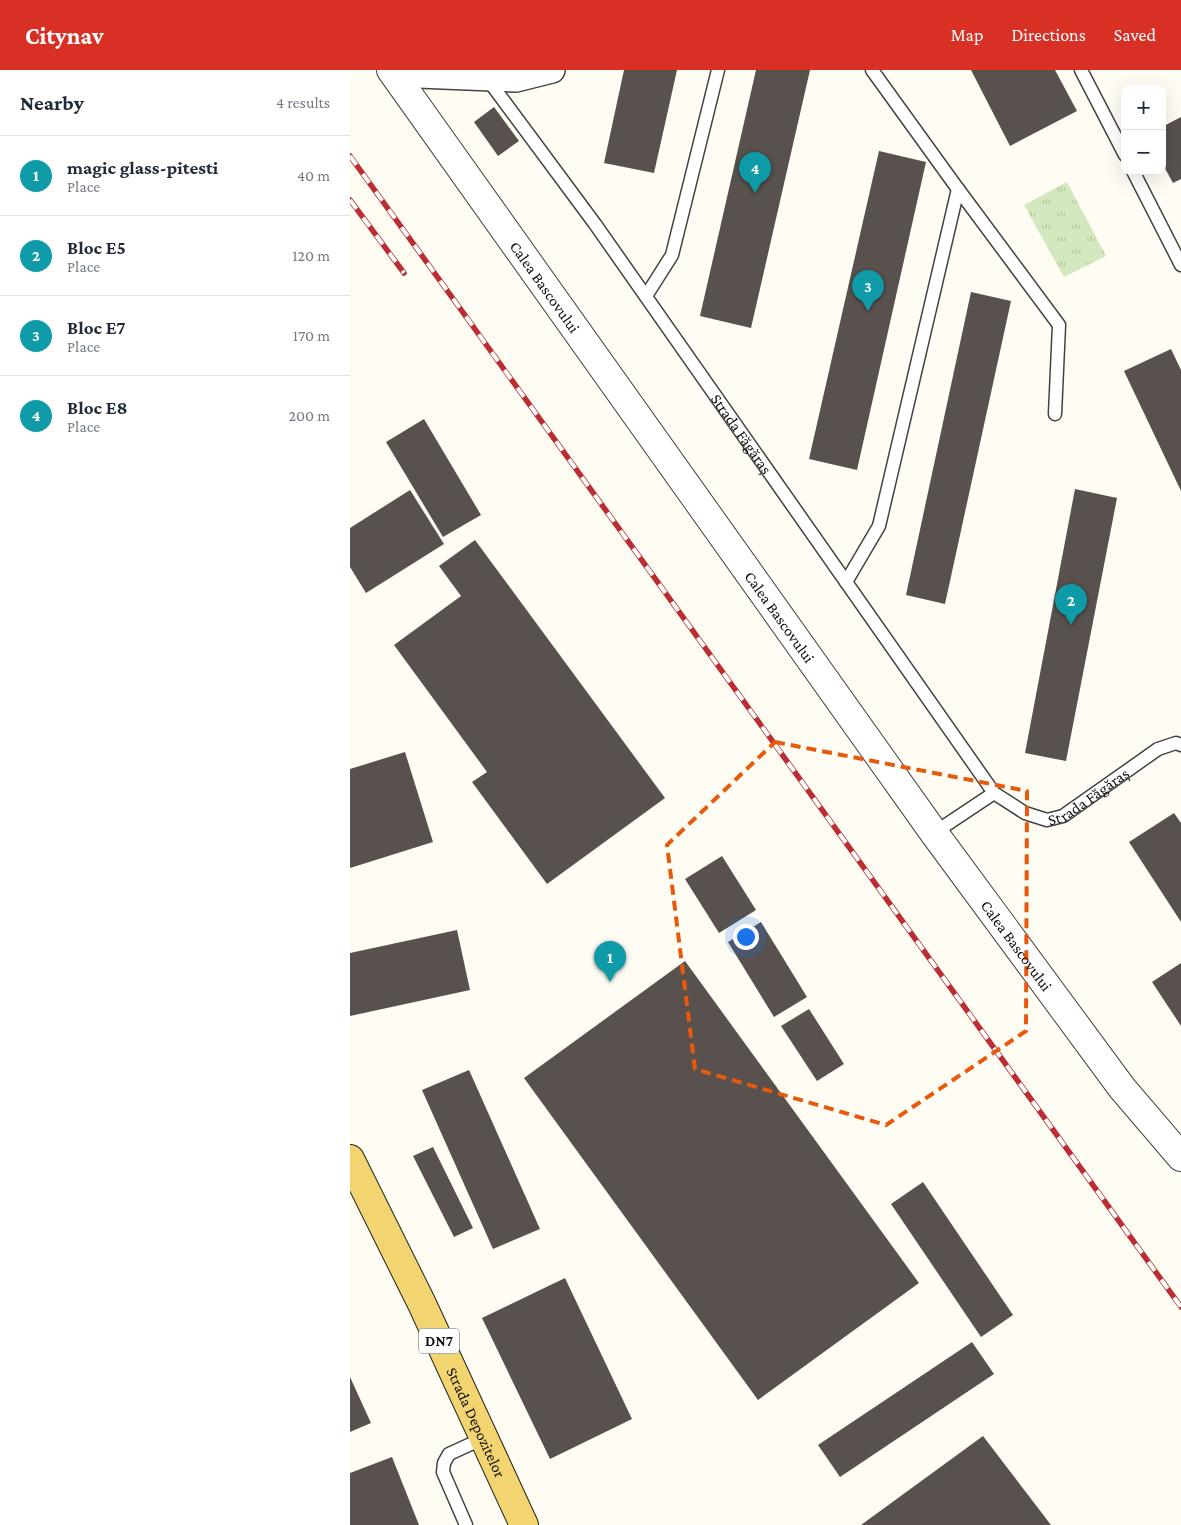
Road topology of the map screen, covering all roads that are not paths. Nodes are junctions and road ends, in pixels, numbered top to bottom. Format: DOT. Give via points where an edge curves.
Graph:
graph roads {
  1 [pos="552,70"];
  2 [pos="718,70"];
  3 [pos="872,70"];
  4 [pos="1081,70"];
  5 [pos="392,72"];
  6 [pos="484,74"];
  7 [pos="1121,148"];
  8 [pos="1135,175"];
  9 [pos="958,189"];
  10 [pos="1181,265"];
  11 [pos="646,296"];
  12 [pos="1054,414"];
  13 [pos="846,582"];
  14 [pos="1181,744"];
  15 [pos="994,793"];
  16 [pos="934,833"];
  17 [pos="1181,1156"];
  18 [pos="350,1159"];
  19 [pos="484,1438"];
  20 [pos="466,1525"];
  21 [pos="524,1525"];
  1 -- 6 [label="street" via="516,79"];
  2 -- 11 [label="lane" via="672,255"];
  3 -- 9 [label="lane"];
  4 -- 7 [label="lane"];
  5 -- 6 [label="street"];
  5 -- 16 [label="street, Calea Bascovului"];
  6 -- 11 [label="lane, Strada Făgăraș"];
  8 -- 10 [label="lane"];
  9 -- 12 [label="lane" via="1059,325"];
  9 -- 13 [label="lane" via="879,526"];
  11 -- 13 [label="lane, Strada Făgăraș"];
  13 -- 15 [label="lane, Strada Făgăraș"];
  14 -- 15 [label="lane, Strada Făgăraș" via="1158,749 1063,816 1047,820 1025,814"];
  15 -- 16 [label="lane"];
  16 -- 17 [label="street, Calea Bascovului" via="1122,1088"];
  18 -- 19 [label="main road, Strada Depozitelor / DN7"];
  19 -- 20 [label="lane" via="449,1454 444,1462 443,1472"];
  19 -- 21 [label="main road, Strada Depozitelor / DN7"];
}
